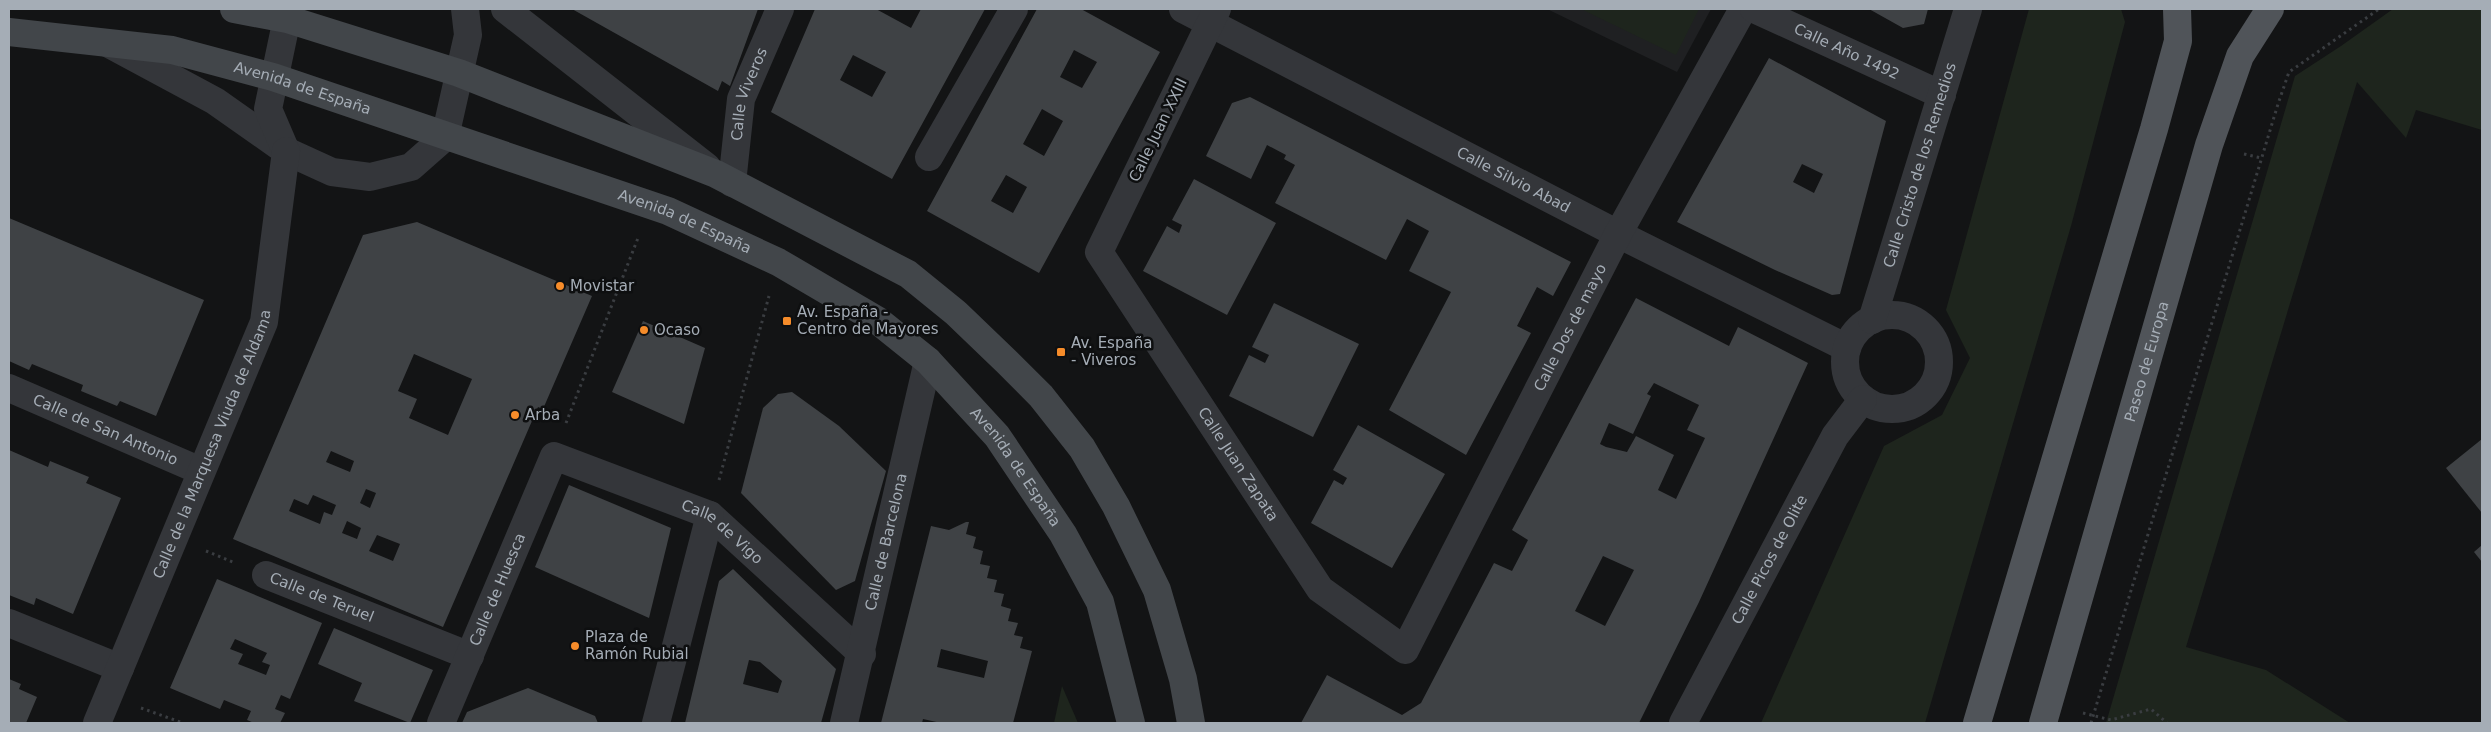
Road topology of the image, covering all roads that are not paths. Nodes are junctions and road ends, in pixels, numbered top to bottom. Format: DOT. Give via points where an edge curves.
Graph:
graph roads {
  1 [pos="234,9"];
  2 [pos="465,9"];
  3 [pos="505,9"];
  4 [pos="780,9"];
  5 [pos="1014,9"];
  6 [pos="1184,9"];
  7 [pos="1743,9"];
  8 [pos="1754,9"];
  9 [pos="1968,9"];
  10 [pos="2177,9"];
  11 [pos="2270,9"];
  12 [pos="288,14"];
  13 [pos="1213,15"];
  14 [pos="9,32"];
  15 [pos="109,44"];
  16 [pos="459,73"];
  17 [pos="273,77"];
  18 [pos="1942,95"];
  19 [pos="445,137"];
  20 [pos="286,151"];
  21 [pos="929,157"];
  22 [pos="724,178"];
  23 [pos="1618,234"];
  24 [pos="1099,252"];
  25 [pos="1872,320"];
  26 [pos="1847,348"];
  27 [pos="928,361"];
  28 [pos="9,388"];
  29 [pos="1863,399"];
  30 [pos="554,456"];
  31 [pos="201,471"];
  32 [pos="710,515"];
  33 [pos="266,576"];
  34 [pos="9,623"];
  35 [pos="1405,650"];
  36 [pos="862,654"];
  37 [pos="470,656"];
  38 [pos="120,668"];
  39 [pos="1183,679"];
  40 [pos="2046,713"];
  41 [pos="1130,722"];
  42 [pos="97,723"];
  43 [pos="442,723"];
  44 [pos="656,723"];
  45 [pos="844,723"];
  46 [pos="1191,723"];
  47 [pos="1199,723"];
  48 [pos="1683,723"];
  49 [pos="1977,723"];
  1 -- 12 [label="main road"];
  2 -- 16 [label="street" via="468,35"];
  3 -- 22 [label="street"];
  4 -- 22 [label="street, Calle Viveros" via="741,99"];
  5 -- 21 [label="street"];
  6 -- 13 [label="street, Calle Silvio Abad"];
  7 -- 23 [label="street, Calle Dos de mayo"];
  8 -- 18 [label="street, Calle Año 1492"];
  9 -- 18 [label="street, Calle Cristo de los Remedios"];
  10 -- 49 [label="main road" via="2178,41 2154,129"];
  11 -- 40 [label="main road, Paseo de Europa" via="2240,56 2210,145"];
  12 -- 16 [label="main road"];
  12 -- 17 [label="street"];
  13 -- 23 [label="street, Calle Silvio Abad"];
  13 -- 24 [label="street, Calle Juan XXIII"];
  14 -- 15 [label="main road, Avenida de España"];
  15 -- 17 [label="main road, Avenida de España" via="172,50"];
  15 -- 20 [label="street" via="215,101"];
  16 -- 19 [label="street"];
  16 -- 22 [label="main road"];
  17 -- 19 [label="main road, Avenida de España"];
  17 -- 20 [label="street" via="268,109"];
  18 -- 25 [label="street, Calle Cristo de los Remedios"];
  19 -- 20 [label="street" via="412,167 370,177 332,172"];
  19 -- 27 [label="main road, Avenida de España" via="650,205 778,262 877,320"];
  20 -- 31 [label="street, Calle de la Marquesa Viuda de Aldama" via="264,322"];
  22 -- 39 [label="main road" via="908,274 956,313 1041,396 1082,448 1116,506 1157,590"];
  23 -- 26 [label="street, Calle Silvio Abad"];
  23 -- 35 [label="street, Calle Dos de mayo"];
  24 -- 35 [label="street, Calle Juan Zapata" via="1320,589"];
  25 -- 26 [label="street" via="1858,329"];
  25 -- 29 [label="street" via="1900,316 1915,321 1931,338 1939,360 1937,376 1930,391 1917,402 1893,409 1877,407"];
  26 -- 29 [label="street" via="1848,380"];
  27 -- 36 [label="street, Calle de Barcelona"];
  27 -- 41 [label="main road, Avenida de España" via="997,436 1063,534 1100,602"];
  28 -- 31 [label="street, Calle de San Antonio"];
  29 -- 48 [label="street, Calle Picos de Olite" via="1835,436"];
  30 -- 32 [label="street, Calle de Vigo"];
  30 -- 37 [label="street, Calle de Huesca"];
  31 -- 38 [label="street, Calle de la Marquesa Viuda de Aldama"];
  32 -- 36 [label="street, Calle de Vigo"];
  32 -- 44 [label="street"];
  33 -- 37 [label="street, Calle de Teruel"];
  34 -- 38 [label="street"];
  36 -- 45 [label="street, Calle de Barcelona"];
  37 -- 43 [label="street, Calle de Huesca"];
  38 -- 42 [label="street, Calle de la Marquesa Viuda de Aldama"];
  39 -- 46 [label="main road"];
  39 -- 47 [label="main road"];
}
